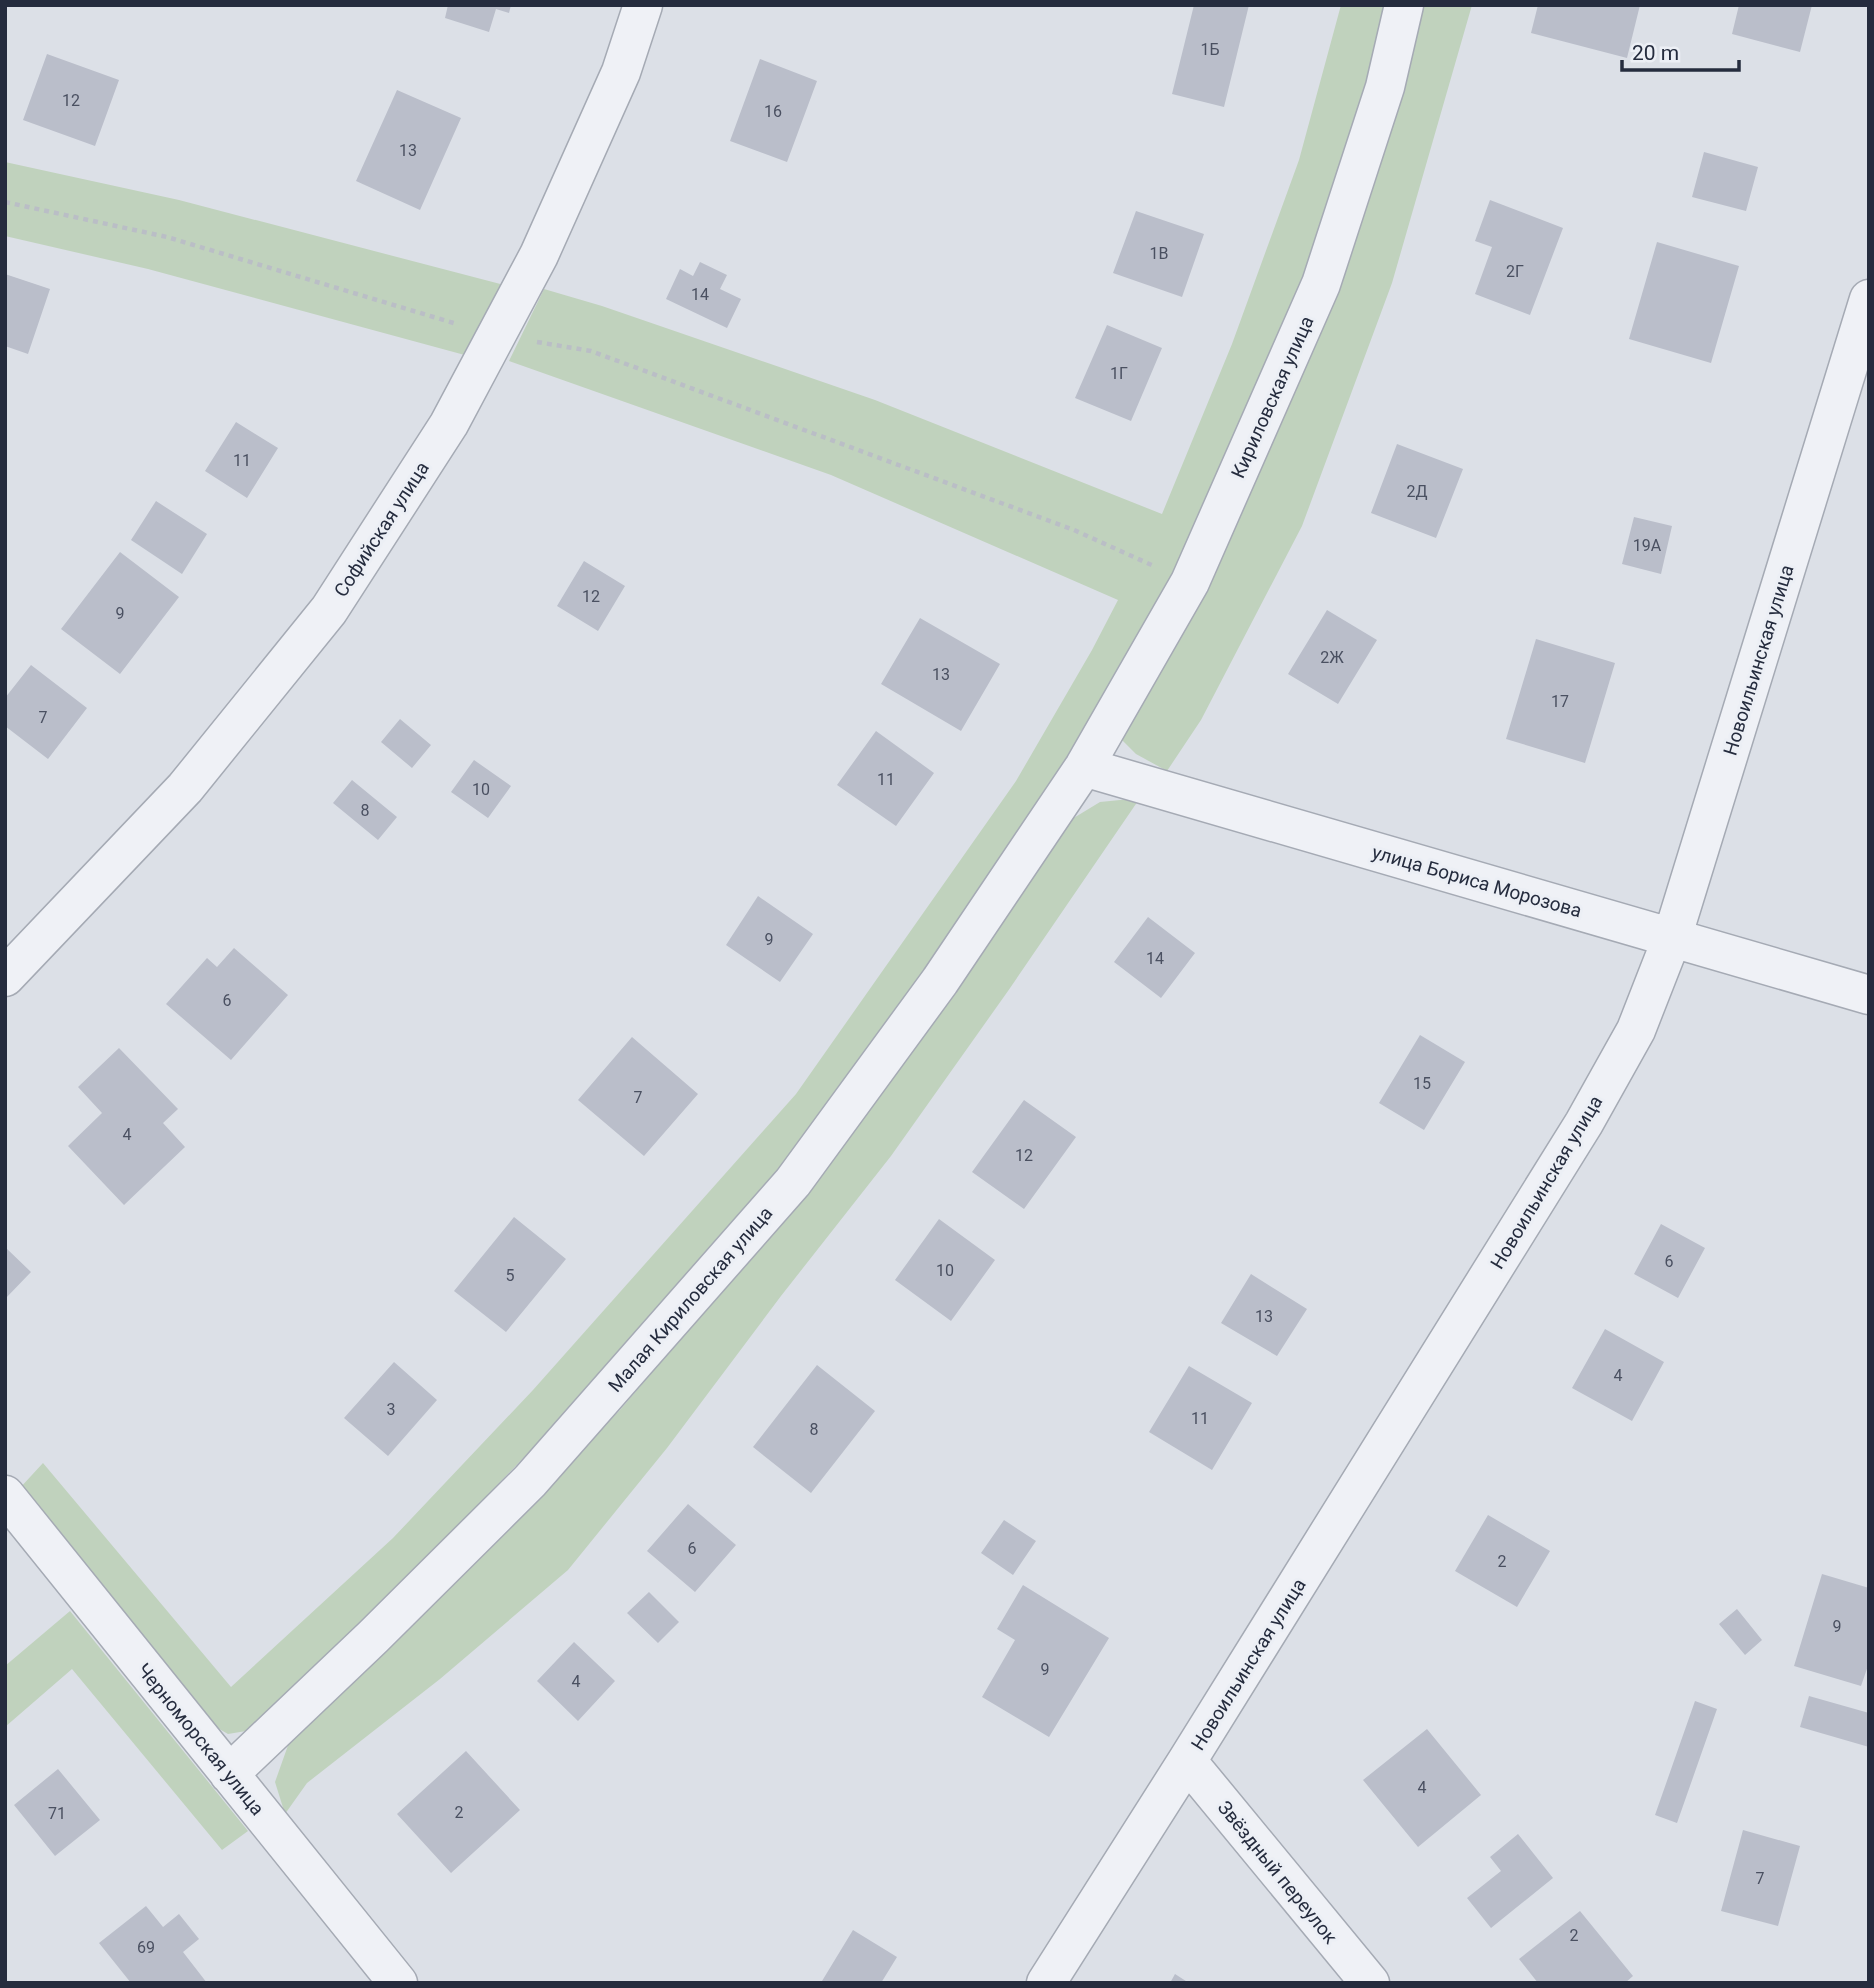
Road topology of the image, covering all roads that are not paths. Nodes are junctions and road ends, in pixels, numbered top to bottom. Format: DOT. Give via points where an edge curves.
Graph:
graph roads {
  1 [pos="643,5"];
  2 [pos="1404,5"];
  3 [pos="1869,299"];
  4 [pos="1084,767"];
  5 [pos="1672,938"];
  6 [pos="5,977"];
  7 [pos="1869,995"];
  8 [pos="5,1495"];
  9 [pos="1187,1761"];
  10 [pos="229,1774"];
  11 [pos="398,1983"];
  12 [pos="1046,1983"];
  13 [pos="1370,1983"];
  1 -- 6 [label="street, Софийская улица" via="621,72 539,255 449,424 329,610 185,788"];
  2 -- 4 [label="street, Кириловская улица" via="1385,87 1321,284 1190,582"];
  3 -- 5 [label="street, Новоильинская улица"];
  4 -- 5 [label="street, улица Бориса Морозова"];
  4 -- 10 [label="street, Малая Кириловская улица" via="940,981 793,1182 530,1481"];
  5 -- 7 [label="street, улица Бориса Морозова"];
  5 -- 9 [label="street, Новоильинская улица" via="1636,1030 1584,1124"];
  8 -- 10 [label="street, Черноморская улица"];
  9 -- 12 [label="street, Новоильинская улица"];
  9 -- 13 [label="street, Звёздный переулок"];
  10 -- 11 [label="street, Черноморская улица"];
}
